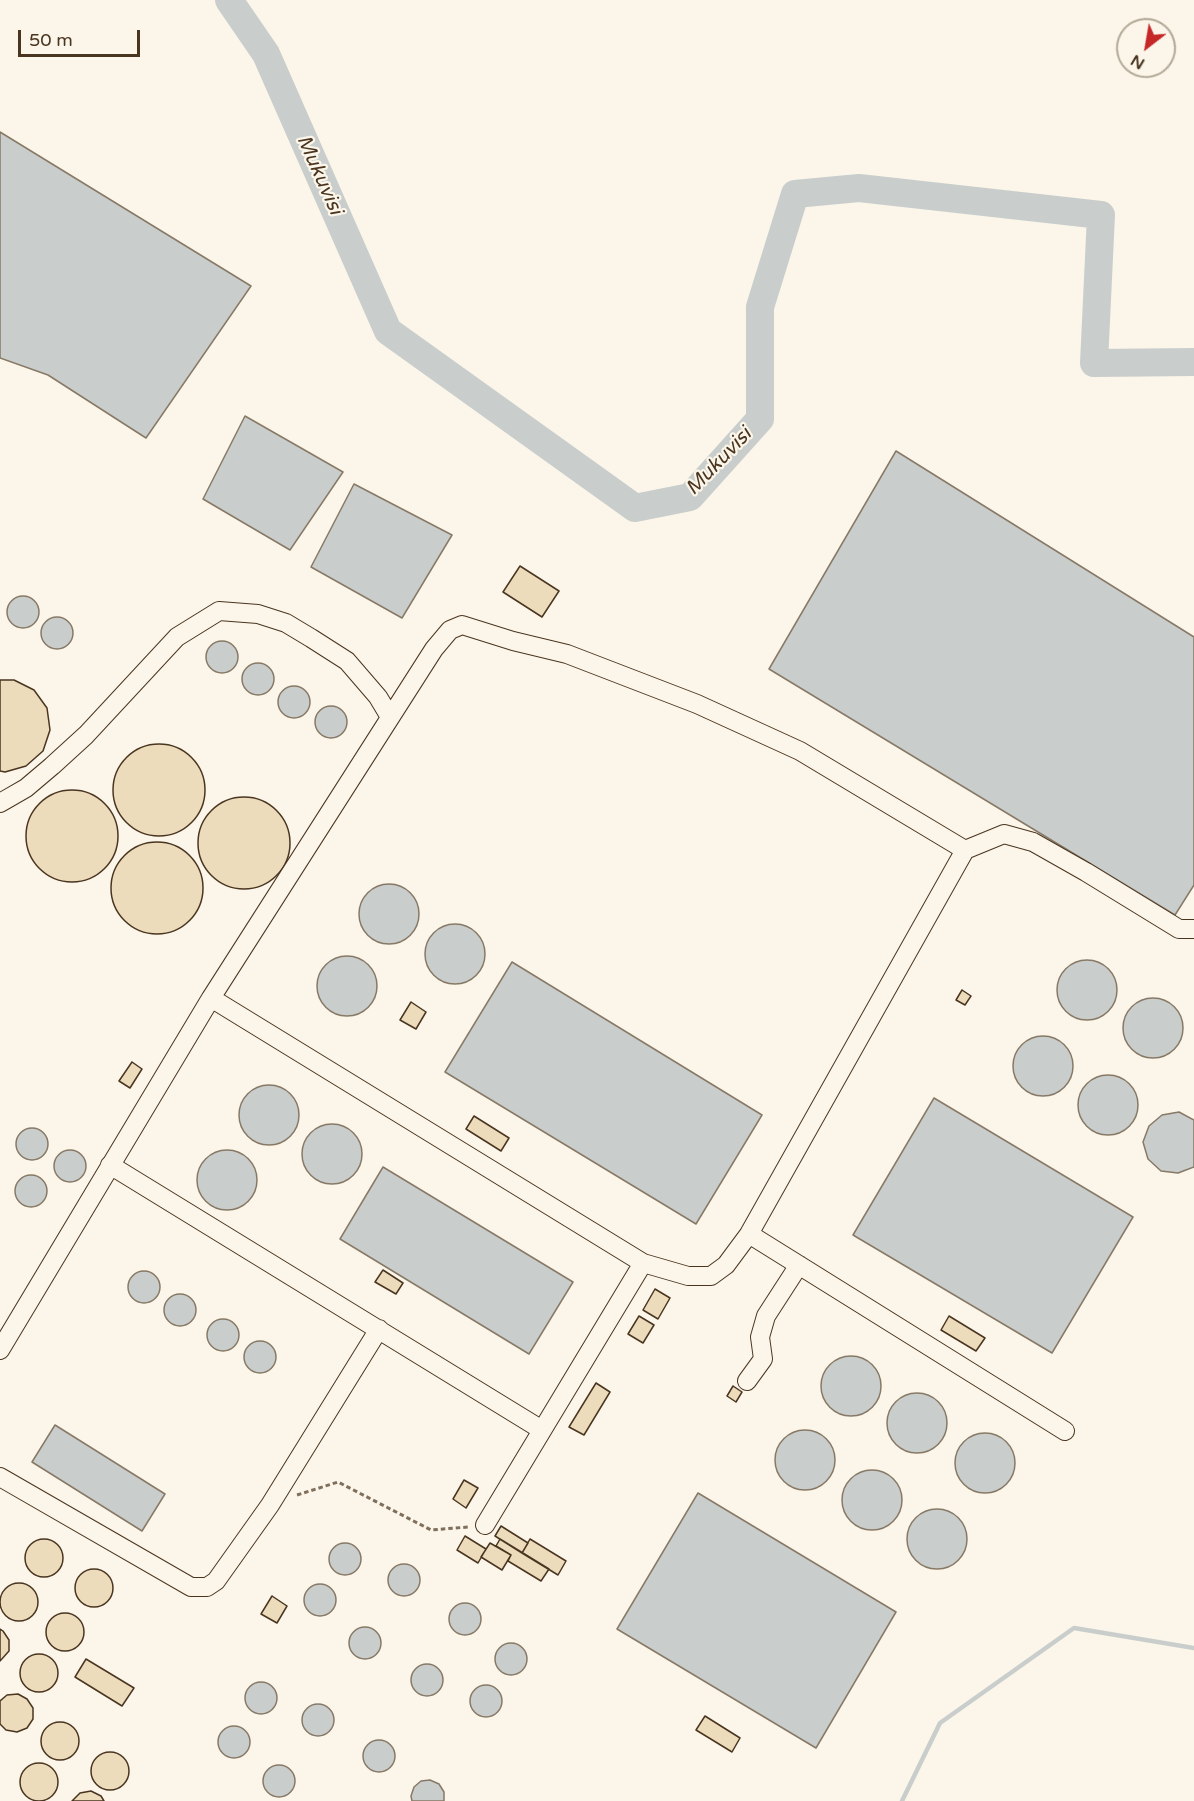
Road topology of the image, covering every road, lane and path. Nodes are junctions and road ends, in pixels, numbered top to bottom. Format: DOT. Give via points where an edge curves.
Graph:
graph roads {
  1 [pos="390,717"];
  2 [pos="0,803"];
  3 [pos="965,850"];
  4 [pos="1194,929"];
  5 [pos="211,998"];
  6 [pos="110,1165"];
  7 [pos="749,1234"];
  8 [pos="643,1263"];
  9 [pos="799,1265"];
  10 [pos="379,1329"];
  11 [pos="0,1350"];
  12 [pos="747,1381"];
  13 [pos="542,1430"];
  14 [pos="1065,1431"];
  15 [pos="0,1477"];
  16 [pos="270,1505"];
  17 [pos="485,1525"];
  1 -- 2 [label="lane" via="347,661 311,638 286,623 258,614 219,611 177,638 86,735 26,788"];
  1 -- 3 [label="lane" via="434,649 450,630 462,625 567,654 698,704 800,751"];
  1 -- 5 [label="lane"];
  3 -- 4 [label="lane" via="1004,834 1033,842 1179,929"];
  3 -- 7 [label="lane"];
  5 -- 6 [label="lane"];
  5 -- 8 [label="lane"];
  6 -- 10 [label="lane"];
  6 -- 11 [label="lane"];
  7 -- 8 [label="lane" via="726,1265 711,1276 688,1276"];
  7 -- 9 [label="lane"];
  8 -- 13 [label="lane"];
  9 -- 12 [label="lane" via="766,1316 760,1338 763,1359"];
  9 -- 14 [label="lane"];
  10 -- 13 [label="lane"];
  10 -- 16 [label="lane"];
  13 -- 17 [label="lane"];
  15 -- 16 [label="lane" via="192,1587 207,1587 216,1581"];
  16 -- 17 [label="path" via="338,1482 431,1530"];
}
